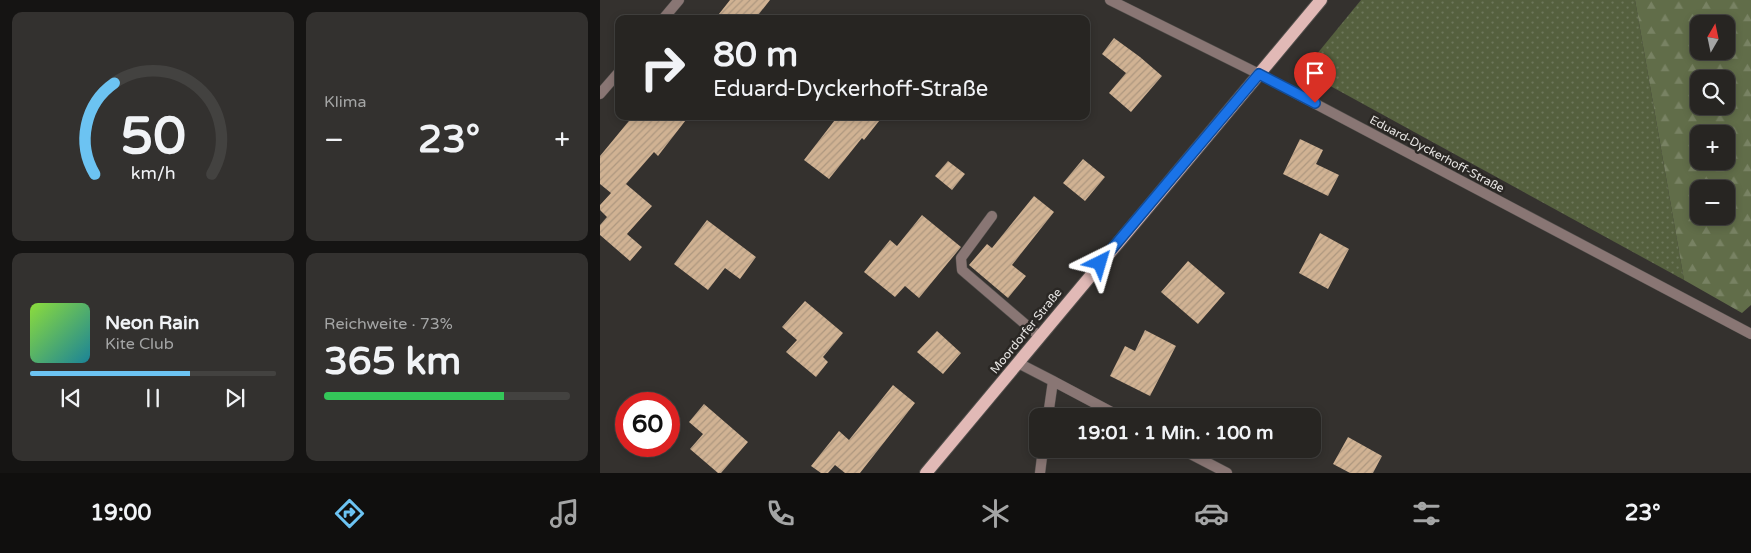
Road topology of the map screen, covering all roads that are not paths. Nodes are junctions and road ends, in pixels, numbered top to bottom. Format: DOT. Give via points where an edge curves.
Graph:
graph roads {
  1 [pos="679,0"];
  2 [pos="1110,0"];
  3 [pos="1320,0"];
  4 [pos="666,15"];
  5 [pos="1259,74"];
  6 [pos="615,77"];
  7 [pos="600,94"];
  8 [pos="992,216"];
  9 [pos="1751,334"];
  10 [pos="1039,336"];
  11 [pos="1018,364"];
  12 [pos="1053,381"];
  13 [pos="1049,408"];
  14 [pos="1104,408"];
  15 [pos="1042,458"];
  16 [pos="1198,458"];
  17 [pos="926,473"];
  18 [pos="1040,473"];
  19 [pos="1227,473"];
  1 -- 4 [label="street"];
  2 -- 5 [label="street, Eduard-Dyckerhoff-Straße"];
  3 -- 5 [label="main road, Moordorfer Straße"];
  5 -- 9 [label="street, Eduard-Dyckerhoff-Straße"];
  5 -- 10 [label="main road, Moordorfer Straße"];
  6 -- 7 [label="street"];
  8 -- 10 [label="street" via="961,258 962,270"];
  10 -- 11 [label="main road, Moordorfer Straße"];
  11 -- 12 [label="street"];
  11 -- 17 [label="main road, Moordorfer Straße"];
  12 -- 13 [label="street"];
  12 -- 14 [label="street"];
  15 -- 18 [label="street"];
  16 -- 19 [label="street"];
}
